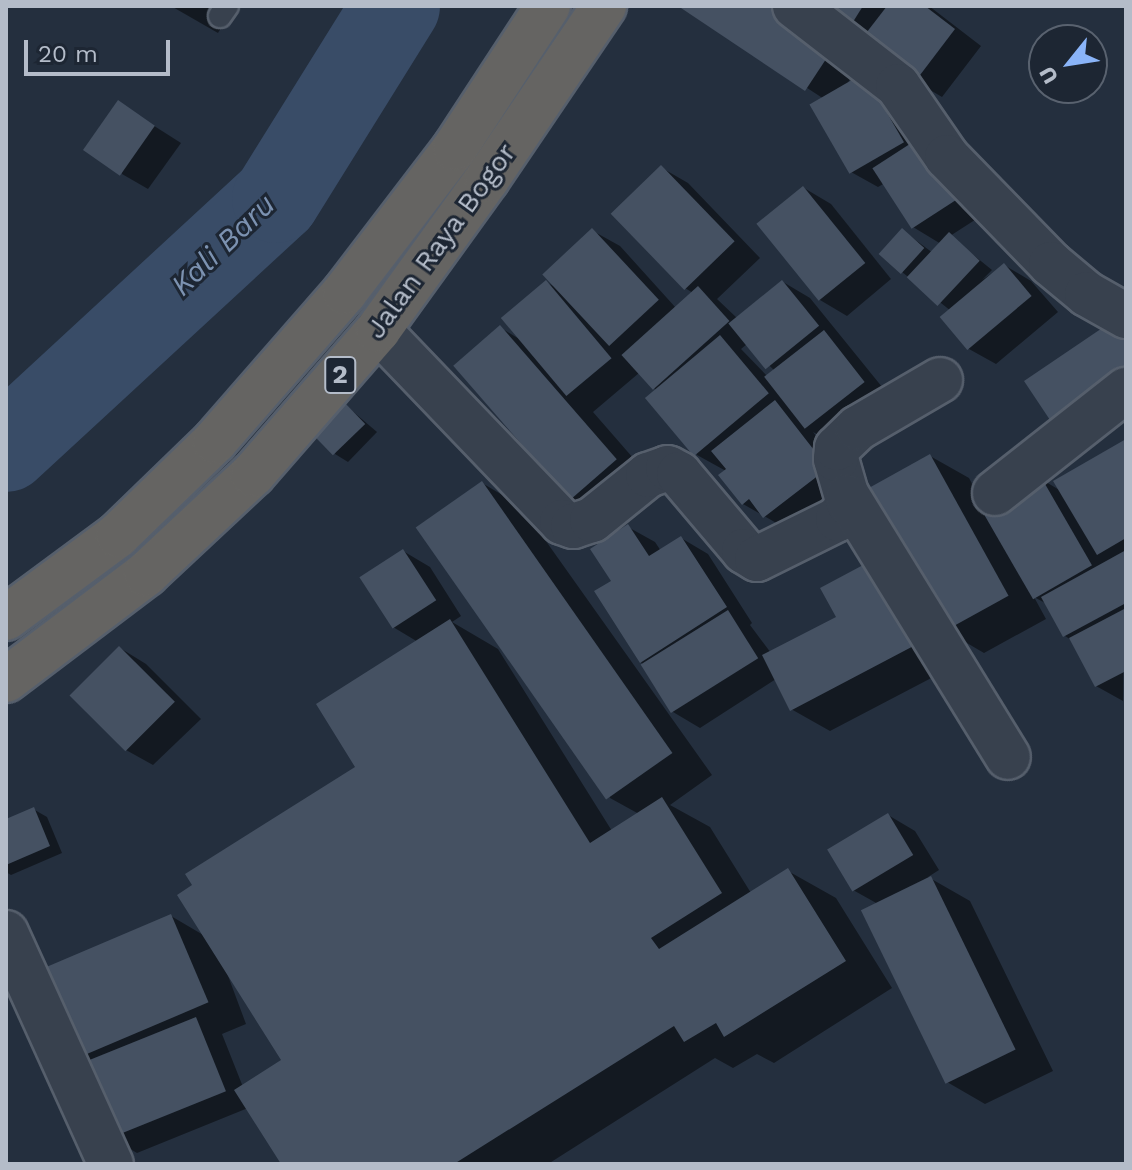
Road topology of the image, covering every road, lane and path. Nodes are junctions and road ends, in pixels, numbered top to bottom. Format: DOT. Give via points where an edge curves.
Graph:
graph roads {
  1 [pos="548,6"];
  2 [pos="604,6"];
  3 [pos="795,6"];
  4 [pos="1126,316"];
  5 [pos="378,330"];
  6 [pos="940,380"];
  7 [pos="1126,390"];
  8 [pos="995,493"];
  9 [pos="848,497"];
  10 [pos="6,618"];
  11 [pos="6,680"];
  12 [pos="1008,757"];
  13 [pos="6,933"];
  14 [pos="111,1164"];
  1 -- 10 [label="highway, Jalan Raya Bogor / 2" via="455,148 345,292 215,441 118,535"];
  2 -- 5 [label="highway, Jalan Raya Bogor / 2"];
  3 -- 4 [label="street" via="898,86 947,157 1051,264 1087,294"];
  5 -- 9 [label="street" via="553,513 573,526 592,520 648,475 668,468 757,559 838,519"];
  5 -- 11 [label="highway, Jalan Raya Bogor / 2" via="242,484 146,574"];
  6 -- 9 [label="street" via="858,428 837,448"];
  7 -- 8 [label="street"];
  9 -- 12 [label="street"];
  13 -- 14 [label="street"];
}
